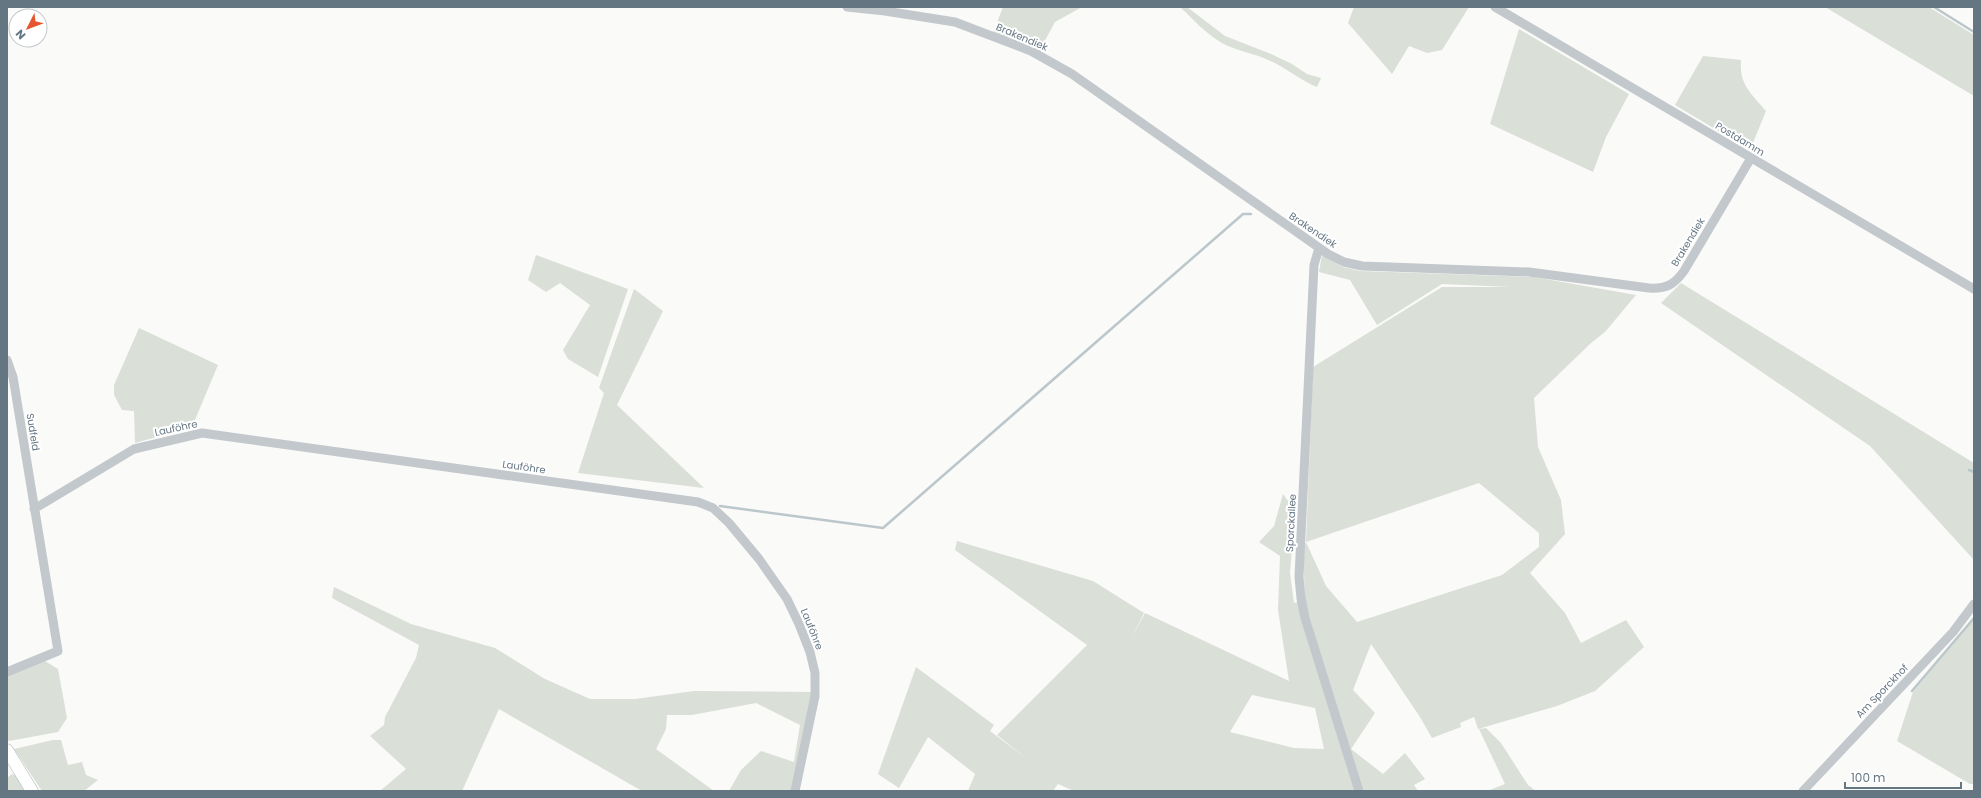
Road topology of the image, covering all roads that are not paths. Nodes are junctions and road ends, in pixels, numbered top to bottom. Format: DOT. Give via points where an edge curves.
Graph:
graph roads {
  1 [pos="847,7"];
  2 [pos="1495,7"];
  3 [pos="1751,158"];
  4 [pos="1319,248"];
  5 [pos="1974,290"];
  6 [pos="7,360"];
  7 [pos="34,509"];
  8 [pos="1974,604"];
  9 [pos="7,672"];
  10 [pos="7,750"];
  11 [pos="32,791"];
  12 [pos="795,791"];
  13 [pos="1359,791"];
  14 [pos="1803,791"];
  1 -- 4 [label="street, Brakendiek" via="885,10 954,22 1031,51 1072,74"];
  2 -- 3 [label="street, Postdamm"];
  3 -- 4 [label="street, Brakendiek" via="1684,271 1670,286 1659,288 1529,272 1362,266 1344,262"];
  3 -- 5 [label="street, Postdamm"];
  4 -- 13 [label="street, Sporckallee" via="1314,264 1300,584 1305,618"];
  6 -- 7 [label="street, Sudfeld"];
  7 -- 9 [label="street, Sudfeld" via="58,651"];
  7 -- 12 [label="street, Lauföhre" via="134,448 202,433 698,502 713,508 759,559 787,600 800,624 810,652 815,673 815,696"];
  8 -- 14 [label="street, Am Sporckhof" via="1953,632"];
  10 -- 11 [label="street"];
}
